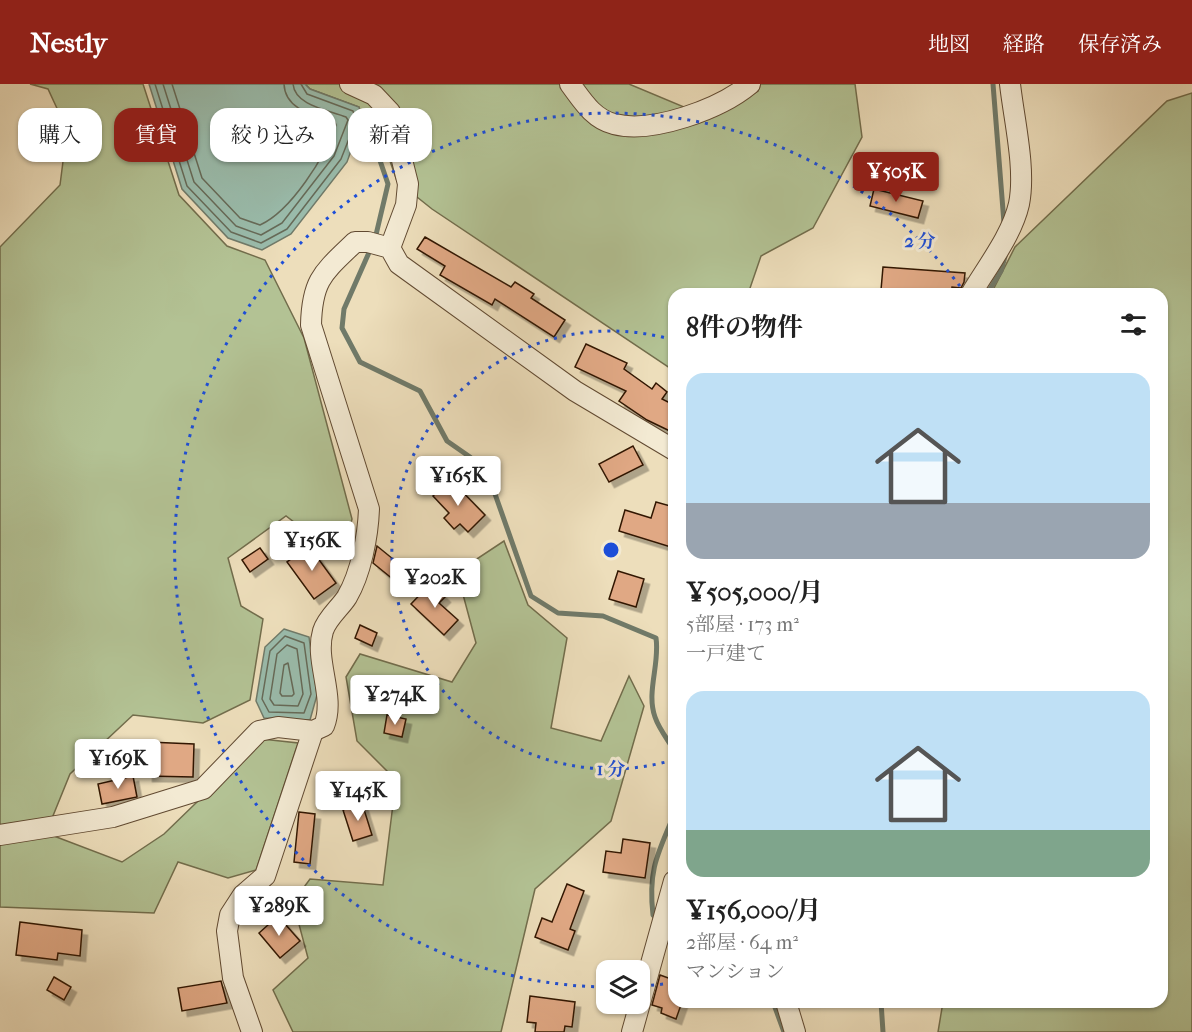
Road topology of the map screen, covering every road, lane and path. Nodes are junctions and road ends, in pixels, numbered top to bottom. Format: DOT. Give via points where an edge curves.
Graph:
graph roads {
  1 [pos="351,84"];
  2 [pos="570,84"];
  3 [pos="750,84"];
  4 [pos="1010,84"];
  5 [pos="380,245"];
  6 [pos="975,288"];
  7 [pos="668,446"];
  8 [pos="314,731"];
  9 [pos="0,835"];
  10 [pos="668,916"];
  11 [pos="788,1008"];
  12 [pos="252,1032"];
  13 [pos="632,1032"];
  14 [pos="795,1032"];
  1 -- 5 [label="street" via="374,95 390,112 408,184 406,205"];
  2 -- 3 [label="street" via="590,111 612,124 636,127 682,118 739,93"];
  4 -- 6 [label="street" via="1021,183 1018,205 1012,223"];
  5 -- 7 [label="street" via="399,264 575,391"];
  5 -- 8 [label="street" via="355,242 320,277 311,302 311,325 369,508 368,536 348,596 324,628 321,641 329,714 324,726"];
  8 -- 9 [label="street" via="278,727 259,731 203,789 113,817"];
  8 -- 12 [label="street" via="265,876 243,895 230,915 227,931 233,978"];
  10 -- 13 [label="street" via="659,934"];
  11 -- 14 [label="street"];
}
